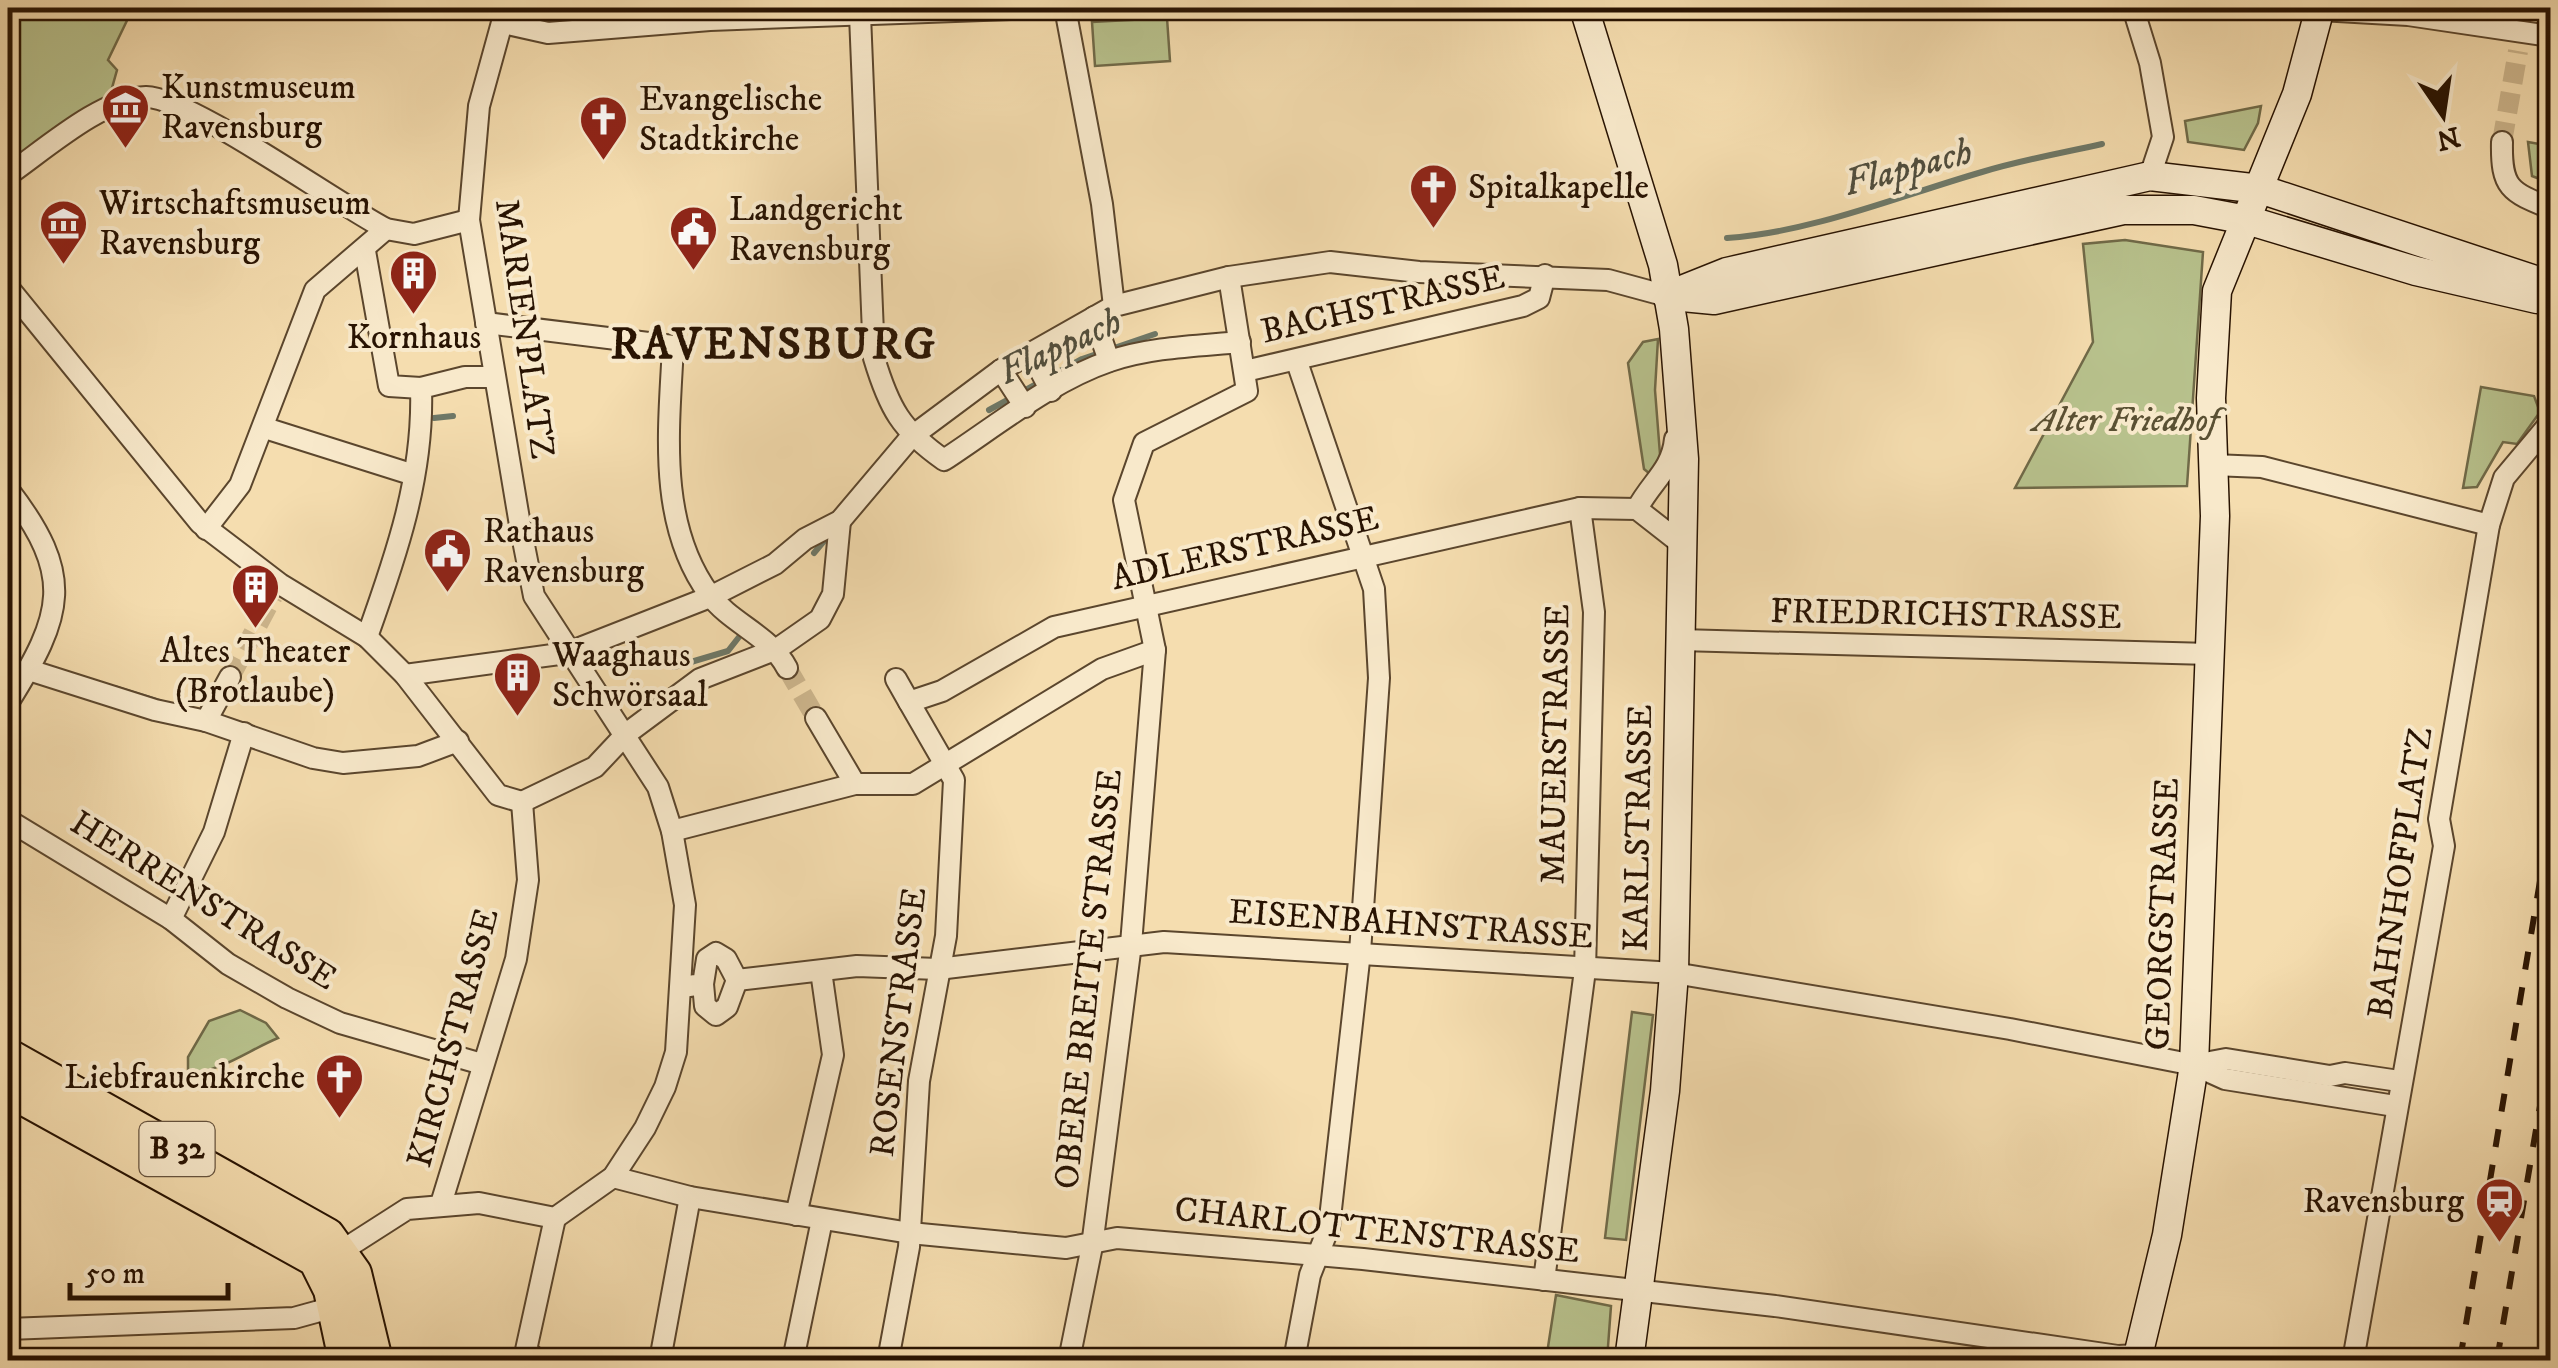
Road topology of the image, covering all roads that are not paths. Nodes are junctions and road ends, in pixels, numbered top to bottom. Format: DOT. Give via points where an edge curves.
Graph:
graph roads {
  1 [pos="1037,8"];
  2 [pos="1065,8"];
  3 [pos="1584,8"];
  4 [pos="2133,8"];
  5 [pos="2320,9"];
  6 [pos="505,15"];
  7 [pos="860,15"];
  8 [pos="2550,36"];
  9 [pos="2502,142"];
  10 [pos="8,175"];
  11 [pos="2150,176"];
  12 [pos="2260,188"];
  13 [pos="2550,208"];
  14 [pos="469,220"];
  15 [pos="2246,220"];
  16 [pos="386,229"];
  17 [pos="364,250"];
  18 [pos="1546,275"];
  19 [pos="1230,277"];
  20 [pos="8,287"];
  21 [pos="2544,290"];
  22 [pos="1667,296"];
  23 [pos="1114,306"];
  24 [pos="1094,317"];
  25 [pos="486,323"];
  26 [pos="1240,342"];
  27 [pos="1031,353"];
  28 [pos="1107,354"];
  29 [pos="1296,362"];
  30 [pos="1001,370"];
  31 [pos="1246,371"];
  32 [pos="493,377"];
  33 [pos="1047,382"];
  34 [pos="421,388"];
  35 [pos="1680,390"];
  36 [pos="1019,398"];
  37 [pos="2550,422"];
  38 [pos="265,428"];
  39 [pos="911,437"];
  40 [pos="2214,465"];
  41 [pos="414,475"];
  42 [pos="8,489"];
  43 [pos="1580,508"];
  44 [pos="1637,509"];
  45 [pos="840,520"];
  46 [pos="2489,525"];
  47 [pos="206,530"];
  48 [pos="1683,545"];
  49 [pos="1364,555"];
  50 [pos="710,597"];
  51 [pos="1147,604"];
  52 [pos="367,637"];
  53 [pos="1680,640"];
  54 [pos="1155,650"];
  55 [pos="567,653"];
  56 [pos="2210,654"];
  57 [pos="782,658"];
  58 [pos="34,671"];
  59 [pos="406,676"];
  60 [pos="230,677"];
  61 [pos="896,678"];
  62 [pos="909,702"];
  63 [pos="8,704"];
  64 [pos="816,718"];
  65 [pos="206,721"];
  66 [pos="626,734"];
  67 [pos="453,742"];
  68 [pos="241,743"];
  69 [pos="946,766"];
  70 [pos="855,784"];
  71 [pos="522,802"];
  72 [pos="8,820"];
  73 [pos="672,831"];
  74 [pos="172,919"];
  75 [pos="1131,944"];
  76 [pos="1360,952"];
  77 [pos="938,969"];
  78 [pos="1586,970"];
  79 [pos="821,971"];
  80 [pos="1674,973"];
  81 [pos="737,980"];
  82 [pos="692,986"];
  83 [pos="8,1054"];
  84 [pos="482,1064"];
  85 [pos="2194,1065"];
  86 [pos="2399,1081"];
  87 [pos="8,1090"];
  88 [pos="2394,1106"];
  89 [pos="613,1177"];
  90 [pos="690,1197"];
  91 [pos="441,1204"];
  92 [pos="796,1216"];
  93 [pos="555,1218"];
  94 [pos="822,1220"];
  95 [pos="910,1233"];
  96 [pos="1092,1246"];
  97 [pos="1318,1255"];
  98 [pos="332,1259"];
  99 [pos="1544,1280"];
  100 [pos="1638,1290"];
  101 [pos="336,1316"];
  102 [pos="8,1329"];
  103 [pos="2355,1349"];
  104 [pos="2137,1358"];
  105 [pos="334,1360"];
  106 [pos="345,1360"];
  107 [pos="376,1360"];
  108 [pos="538,1360"];
  109 [pos="660,1360"];
  110 [pos="793,1360"];
  111 [pos="888,1360"];
  112 [pos="1068,1360"];
  113 [pos="1294,1360"];
  114 [pos="1629,1360"];
  1 -- 7 [label="street"];
  2 -- 23 [label="street"];
  3 -- 22 [label="main road, KARLSTRASSE" via="1640,179"];
  4 -- 11 [label="street" via="2163,136"];
  5 -- 8 [label="street" via="2408,15 2520,41"];
  5 -- 12 [label="main road, GEORGSTRASSE" via="2310,58"];
  6 -- 7 [label="street" via="548,34"];
  6 -- 14 [label="street, MARIENPLATZ" via="479,106"];
  7 -- 39 [label="street" via="874,358 886,398"];
  9 -- 13 [label="street" via="2502,172 2514,193"];
  10 -- 16 [label="street" via="96,114 147,97 197,115"];
  11 -- 12 [label="main road"];
  11 -- 22 [label="main road" via="1727,272"];
  12 -- 15 [label="main road, GEORGSTRASSE"];
  12 -- 21 [label="main road"];
  14 -- 16 [label="street" via="414,234"];
  14 -- 25 [label="street, MARIENPLATZ"];
  15 -- 21 [label="main road" via="2416,271"];
  15 -- 22 [label="main road" via="2194,210 2124,210 1714,300"];
  15 -- 40 [label="main road, GEORGSTRASSE" via="2216,290"];
  16 -- 17 [label="street"];
  17 -- 34 [label="street" via="389,386"];
  17 -- 38 [label="street" via="315,290"];
  18 -- 19 [label="street, BACHSTRASSE" via="1330,262"];
  18 -- 22 [label="street, BACHSTRASSE" via="1608,280"];
  18 -- 29 [label="street, BACHSTRASSE" via="1539,298 1524,306"];
  19 -- 23 [label="street, BACHSTRASSE"];
  19 -- 26 [label="street, BACHSTRASSE"];
  20 -- 47 [label="street"];
  22 -- 35 [label="main road, KARLSTRASSE"];
  23 -- 24 [label="street, BACHSTRASSE"];
  24 -- 27 [label="street, BACHSTRASSE"];
  24 -- 28 [label="street"];
  25 -- 32 [label="street, MARIENPLATZ"];
  25 -- 50 [label="street" via="674,346 668,444 677,526"];
  26 -- 28 [label="street, BACHSTRASSE"];
  26 -- 31 [label="street, BACHSTRASSE"];
  27 -- 30 [label="street, BACHSTRASSE"];
  27 -- 33 [label="street"];
  28 -- 33 [label="street, BACHSTRASSE"];
  29 -- 31 [label="street, BACHSTRASSE"];
  29 -- 49 [label="street"];
  30 -- 36 [label="street"];
  30 -- 39 [label="street, BACHSTRASSE"];
  31 -- 51 [label="street, OBERE BREITE STRASSE" via="1248,391 1144,443 1124,500"];
  32 -- 34 [label="street"];
  32 -- 55 [label="street, MARIENPLATZ" via="534,596"];
  33 -- 36 [label="street, BACHSTRASSE"];
  34 -- 41 [label="street"];
  35 -- 44 [label="street" via="1673,456"];
  35 -- 48 [label="main road, KARLSTRASSE"];
  36 -- 39 [label="street, BACHSTRASSE" via="944,460"];
  37 -- 46 [label="street, BAHNHOFPLATZ" via="2504,478"];
  38 -- 41 [label="street"];
  38 -- 47 [label="street" via="240,485"];
  39 -- 45 [label="street, BACHSTRASSE"];
  40 -- 46 [label="street" via="2262,467"];
  40 -- 56 [label="main road, GEORGSTRASSE"];
  41 -- 52 [label="street" via="405,532"];
  42 -- 58 [label="street" via="38,529 56,576 49,632"];
  43 -- 44 [label="street, ADLERSTRASSE"];
  43 -- 49 [label="street, ADLERSTRASSE"];
  43 -- 78 [label="street, MAUERSTRASSE" via="1594,612"];
  44 -- 48 [label="street"];
  45 -- 50 [label="street, BACHSTRASSE"];
  45 -- 57 [label="street" via="833,594 820,619"];
  46 -- 86 [label="street, BAHNHOFPLATZ" via="2439,819 2444,846"];
  47 -- 52 [label="street" via="276,590"];
  48 -- 53 [label="main road, KARLSTRASSE"];
  49 -- 51 [label="street, ADLERSTRASSE"];
  49 -- 76 [label="street" via="1374,589 1380,678"];
  50 -- 55 [label="street"];
  50 -- 57 [label="street"];
  51 -- 54 [label="street, OBERE BREITE STRASSE"];
  51 -- 62 [label="street, ADLERSTRASSE" via="1054,627 942,691"];
  52 -- 59 [label="street"];
  53 -- 56 [label="street, FRIEDRICHSTRASSE"];
  53 -- 80 [label="main road, KARLSTRASSE"];
  54 -- 69 [label="street" via="1102,669"];
  54 -- 75 [label="street, OBERE BREITE STRASSE"];
  55 -- 59 [label="street"];
  55 -- 66 [label="street, MARIENPLATZ"];
  56 -- 85 [label="main road, GEORGSTRASSE"];
  57 -- 66 [label="street" via="700,678"];
  58 -- 63 [label="street"];
  58 -- 65 [label="street"];
  59 -- 67 [label="street"];
  60 -- 65 [label="street"];
  61 -- 62 [label="street"];
  62 -- 69 [label="street, ROSENSTRASSE"];
  64 -- 70 [label="street"];
  65 -- 68 [label="street"];
  66 -- 71 [label="street" via="595,767"];
  66 -- 73 [label="street, MARIENPLATZ" via="658,787"];
  67 -- 68 [label="street" via="418,756 343,762"];
  67 -- 71 [label="street" via="498,795"];
  68 -- 74 [label="street" via="214,832"];
  69 -- 70 [label="street" via="913,784"];
  69 -- 77 [label="street, ROSENSTRASSE" via="954,780 946,936"];
  70 -- 73 [label="street"];
  71 -- 84 [label="street, KIRCHSTRASSE" via="526,900 516,959"];
  72 -- 74 [label="street, HERRENSTRASSE"];
  73 -- 82 [label="street, MARIENPLATZ"];
  74 -- 84 [label="street, HERRENSTRASSE" via="228,964 340,1024"];
  75 -- 76 [label="street, EISENBAHNSTRASSE"];
  75 -- 77 [label="street, EISENBAHNSTRASSE"];
  75 -- 96 [label="street, OBERE BREITE STRASSE"];
  76 -- 78 [label="street, EISENBAHNSTRASSE"];
  76 -- 97 [label="street" via="1329,1227"];
  77 -- 79 [label="street, EISENBAHNSTRASSE"];
  77 -- 95 [label="street, ROSENSTRASSE" via="920,1081"];
  78 -- 80 [label="street, EISENBAHNSTRASSE"];
  78 -- 99 [label="street, MAUERSTRASSE"];
  79 -- 81 [label="street, EISENBAHNSTRASSE"];
  79 -- 92 [label="street" via="833,1055"];
  80 -- 85 [label="street, EISENBAHNSTRASSE"];
  80 -- 100 [label="main road, KARLSTRASSE"];
  81 -- 82 [label="street" via="716,953"];
  81 -- 82 [label="street" via="716,1015"];
  82 -- 89 [label="street, MARIENPLATZ" via="665,1086"];
  83 -- 98 [label="main road, B 32" via="314,1227"];
  84 -- 91 [label="street, KIRCHSTRASSE"];
  85 -- 86 [label="street, EISENBAHNSTRASSE" via="2226,1059"];
  85 -- 88 [label="street, EISENBAHNSTRASSE" via="2225,1079"];
  85 -- 104 [label="main road, GEORGSTRASSE" via="2167,1236"];
  86 -- 88 [label="street, BAHNHOFPLATZ"];
  87 -- 98 [label="main road, B 32"];
  88 -- 103 [label="street, BAHNHOFPLATZ"];
  89 -- 90 [label="street, CHARLOTTENSTRASSE"];
  89 -- 93 [label="street, MARIENPLATZ"];
  90 -- 92 [label="street, CHARLOTTENSTRASSE"];
  90 -- 109 [label="street"];
  91 -- 93 [label="street" via="480,1203"];
  91 -- 98 [label="street" via="406,1208"];
  92 -- 94 [label="street, CHARLOTTENSTRASSE"];
  93 -- 108 [label="street" via="526,1350"];
  94 -- 95 [label="street, CHARLOTTENSTRASSE"];
  94 -- 110 [label="street"];
  95 -- 96 [label="street, CHARLOTTENSTRASSE"];
  95 -- 111 [label="street, ROSENSTRASSE"];
  96 -- 97 [label="street, CHARLOTTENSTRASSE" via="1117,1238"];
  96 -- 112 [label="street, OBERE BREITE STRASSE"];
  97 -- 99 [label="street, CHARLOTTENSTRASSE"];
  97 -- 113 [label="street"];
  98 -- 101 [label="main road"];
  98 -- 107 [label="main road" via="355,1272"];
  99 -- 100 [label="street, CHARLOTTENSTRASSE"];
  100 -- 104 [label="street, CHARLOTTENSTRASSE"];
  100 -- 114 [label="main road, KARLSTRASSE"];
  101 -- 102 [label="street"];
  101 -- 105 [label="main road"];
  101 -- 106 [label="main road"];
}
